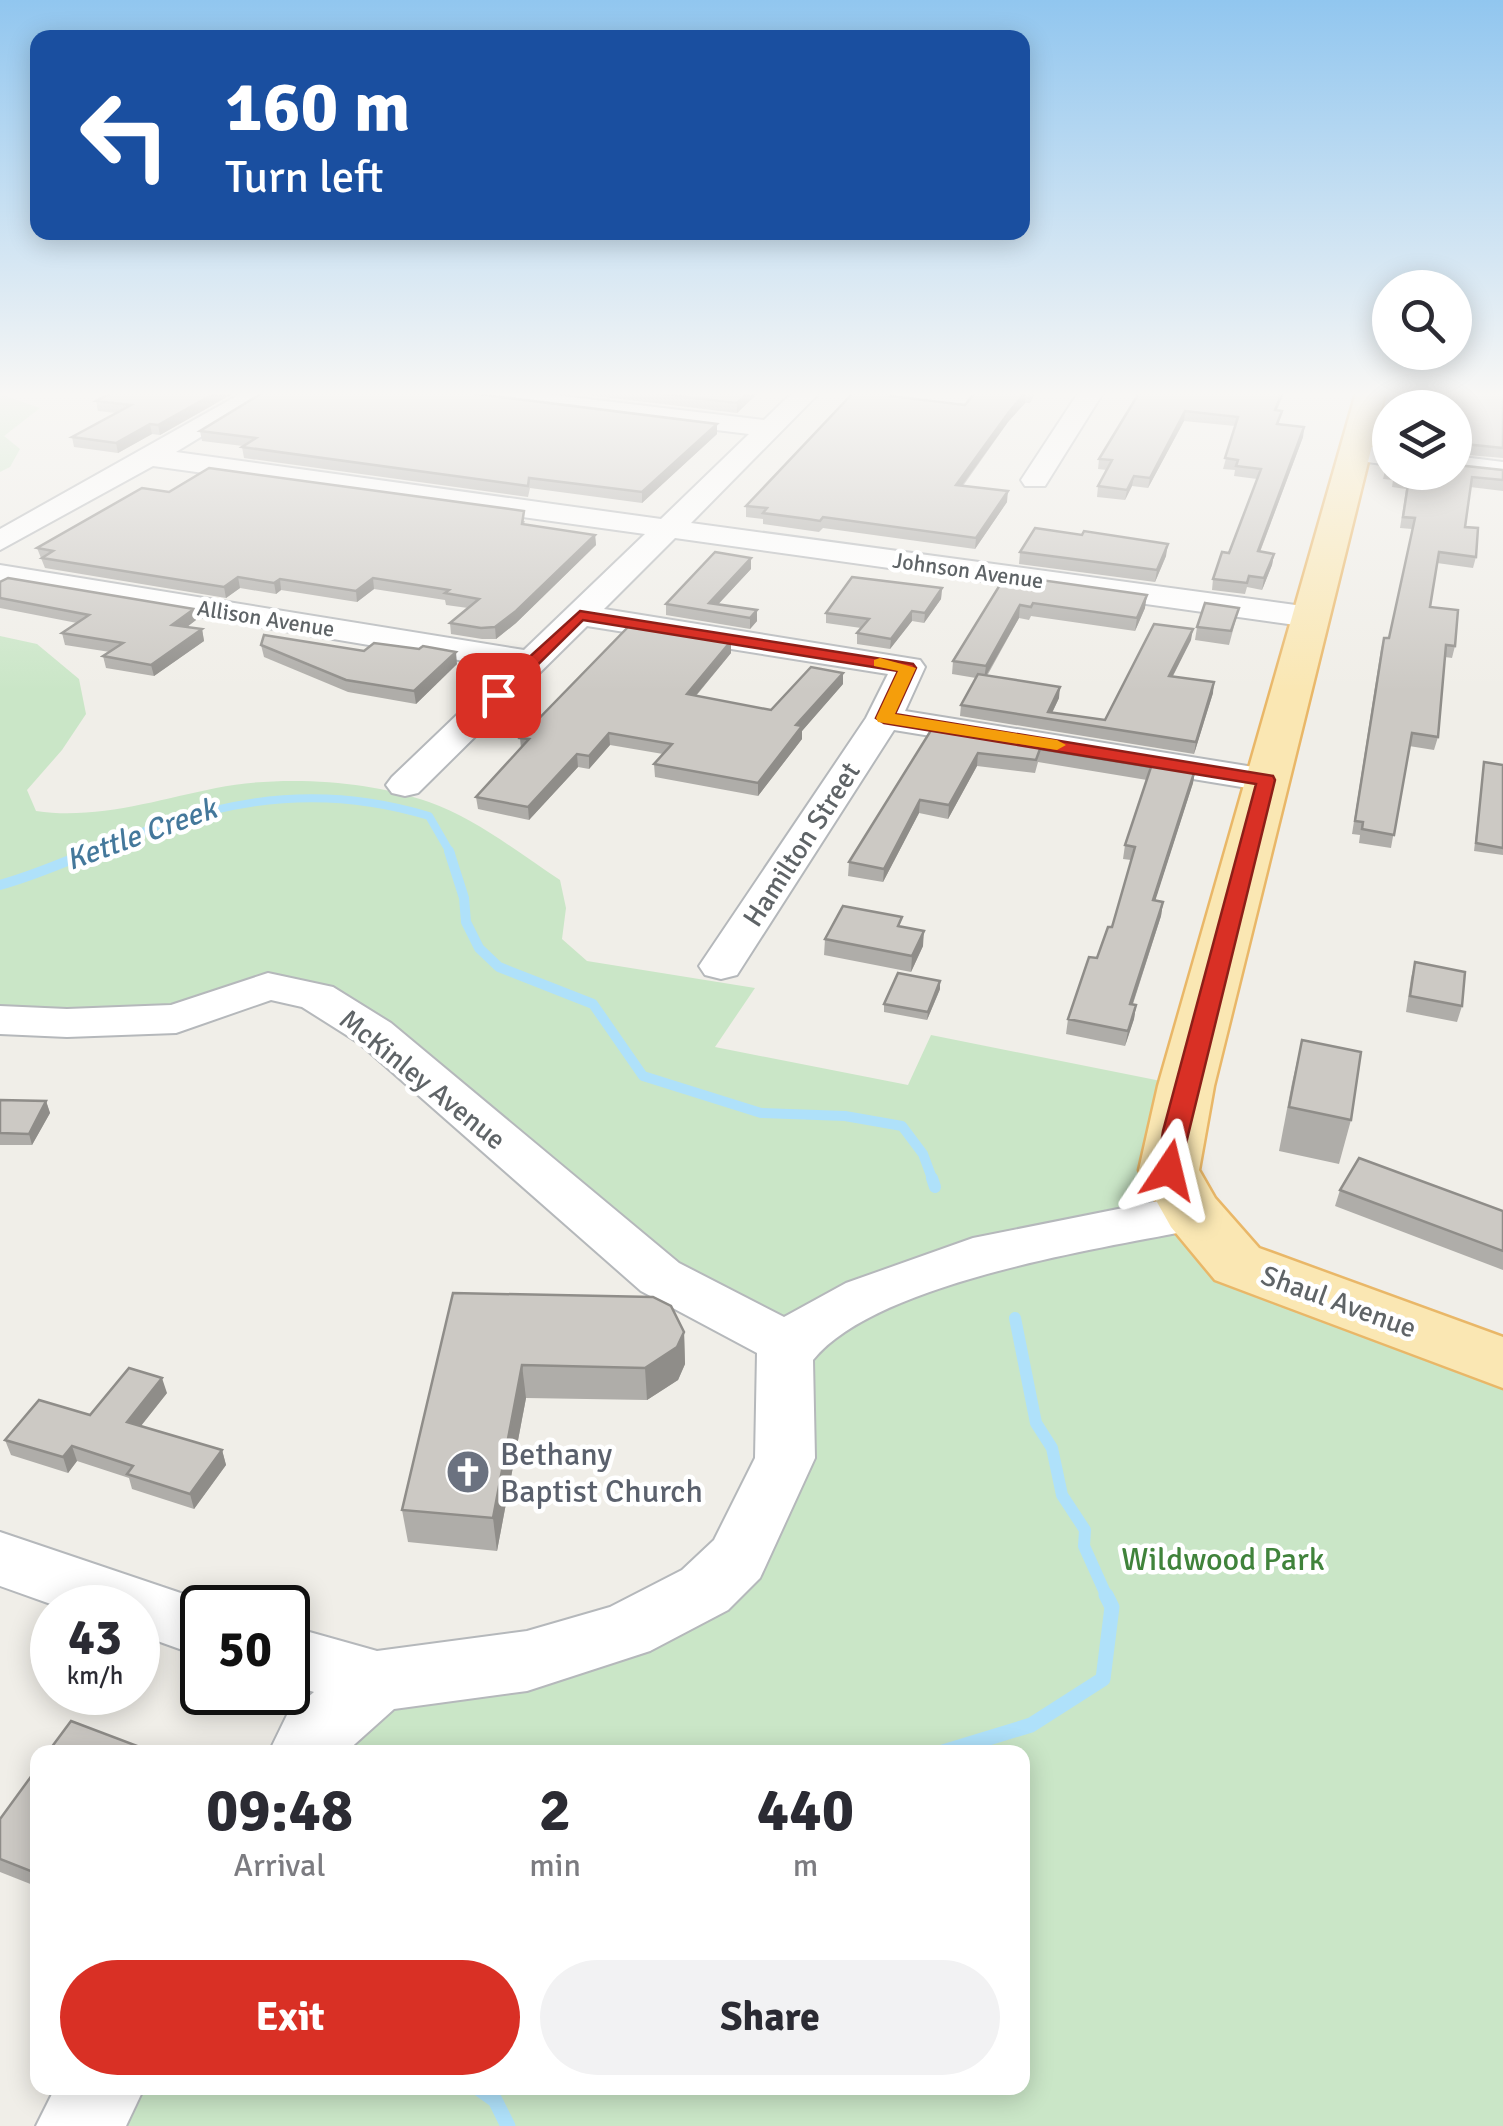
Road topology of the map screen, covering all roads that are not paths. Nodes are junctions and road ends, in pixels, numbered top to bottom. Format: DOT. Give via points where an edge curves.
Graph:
graph roads {
  1 [pos="86,492"];
  2 [pos="411,492"];
  3 [pos="706,492"];
  4 [pos="1358,492"];
  5 [pos="669,528"];
  6 [pos="0,541"];
  7 [pos="0,574"];
  8 [pos="580,615"];
  9 [pos="1310,617"];
  10 [pos="532,662"];
  11 [pos="884,718"];
  12 [pos="1266,780"];
  13 [pos="405,785"];
  14 [pos="721,966"];
  15 [pos="0,1020"];
  16 [pos="1194,1212"];
  17 [pos="792,1346"];
  18 [pos="1503,1363"];
  19 [pos="0,1559"];
  20 [pos="180,1620"];
  21 [pos="310,1661"];
  22 [pos="377,1681"];
  23 [pos="308,1745"];
  24 [pos="98,2095"];
  25 [pos="78,2126"];
  1 -- 6 [label="street"];
  2 -- 5 [label="street, Johnson Avenue"];
  3 -- 5 [label="street"];
  4 -- 9 [label="main road, Shaul Avenue"];
  5 -- 8 [label="street"];
  5 -- 9 [label="street, Johnson Avenue"];
  7 -- 10 [label="street, Allison Avenue"];
  8 -- 10 [label="street"];
  8 -- 11 [label="street, Hamilton Street" via="908,668"];
  9 -- 12 [label="main road, Shaul Avenue"];
  10 -- 13 [label="street"];
  11 -- 12 [label="street"];
  11 -- 14 [label="street, Hamilton Street"];
  12 -- 16 [label="main road, Shaul Avenue" via="1175,1131 1169,1170"];
  15 -- 17 [label="street, McKinley Avenue" via="176,1020 268,986 317,997 375,1033 660,1277"];
  16 -- 17 [label="street" via="992,1251 866,1297 808,1327"];
  16 -- 18 [label="main road, Shaul Avenue" via="1237,1264"];
  17 -- 22 [label="street" via="782,1372 785,1458 737,1558 705,1590 626,1631 527,1660"];
  19 -- 20 [label="street"];
  21 -- 22 [label="street"];
  22 -- 23 [label="street"];
  24 -- 25 [label="street"];
}
